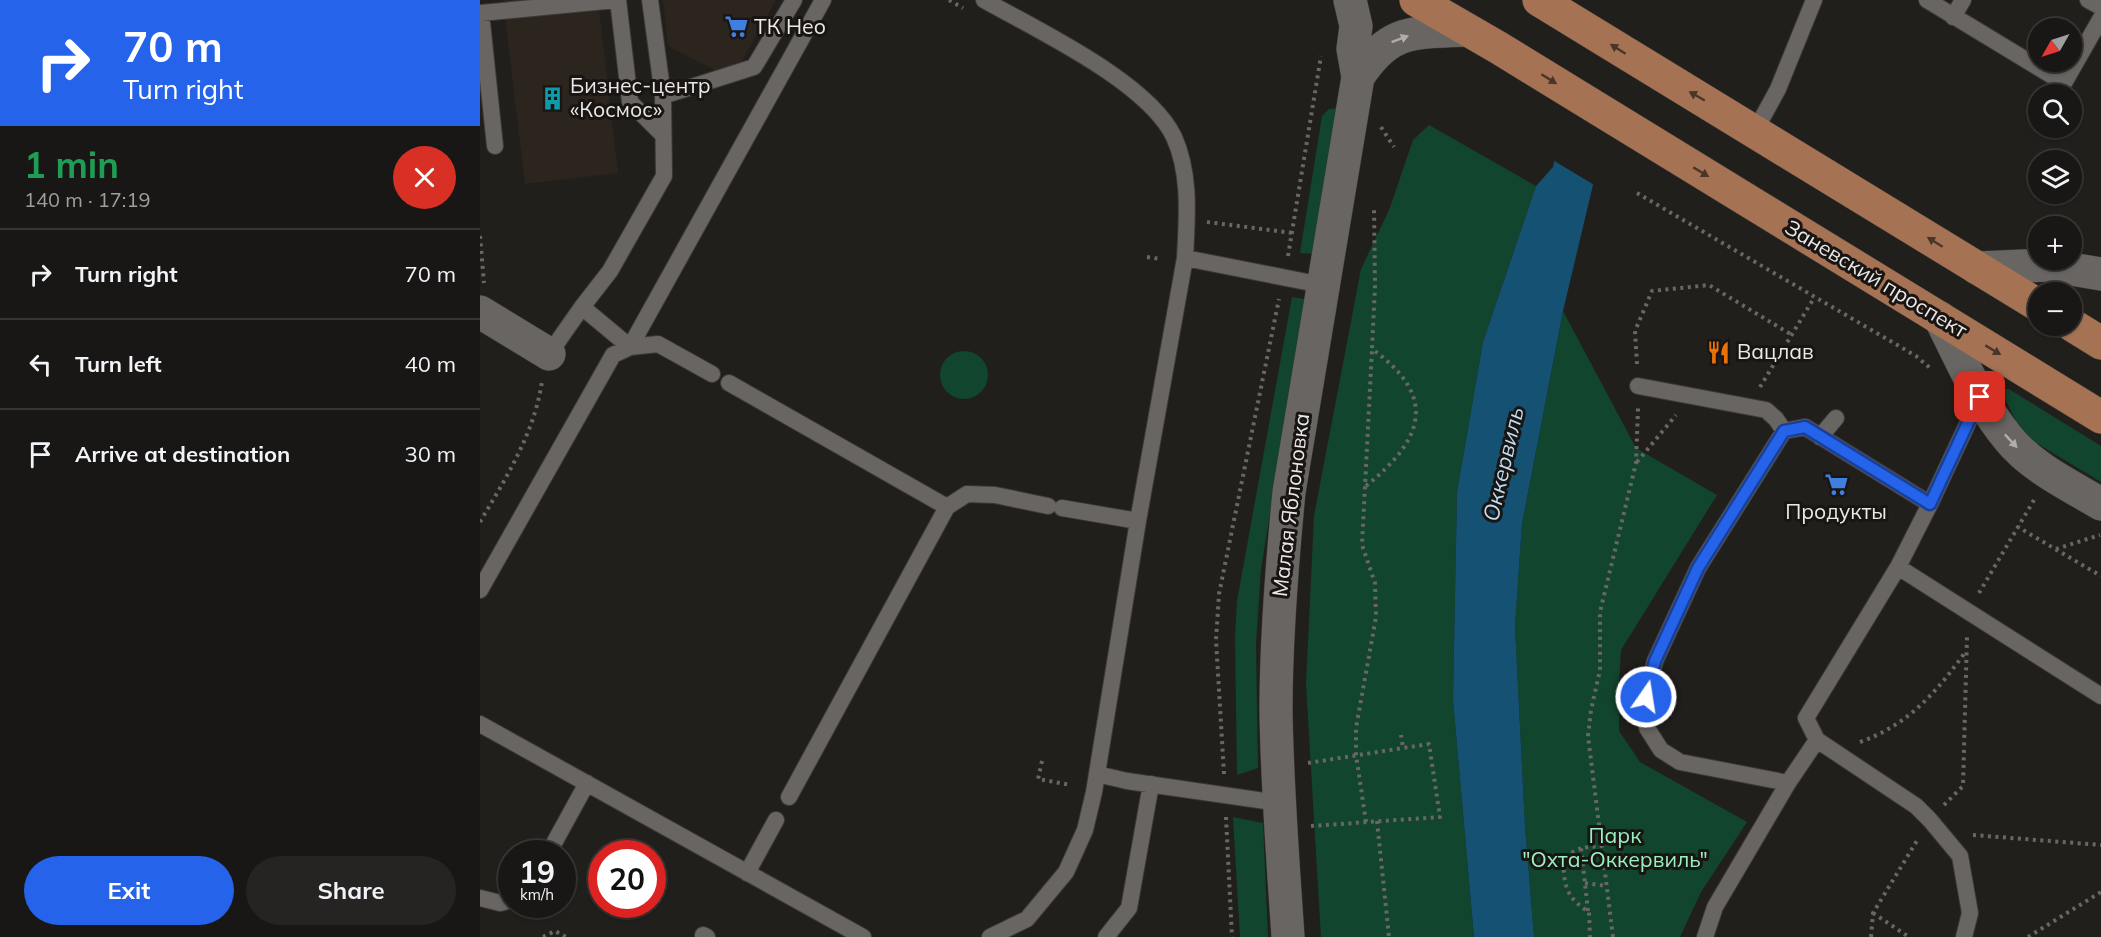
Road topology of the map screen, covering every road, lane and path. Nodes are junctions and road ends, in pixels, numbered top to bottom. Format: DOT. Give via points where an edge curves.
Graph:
graph roads {
  1 [pos="617,0"];
  2 [pos="650,0"];
  3 [pos="794,0"];
  4 [pos="823,0"];
  5 [pos="949,0"];
  6 [pos="984,0"];
  7 [pos="1350,0"];
  8 [pos="1416,0"];
  9 [pos="1539,0"];
  10 [pos="1814,0"];
  11 [pos="1928,0"];
  12 [pos="1963,0"];
  13 [pos="2088,0"];
  14 [pos="2101,7"];
  15 [pos="968,11"];
  16 [pos="1953,17"];
  17 [pos="2101,18"];
  18 [pos="1467,30"];
  19 [pos="1323,47"];
  20 [pos="1358,77"];
  21 [pos="663,96"];
  22 [pos="1378,121"];
  23 [pos="1755,131"];
  24 [pos="663,135"];
  25 [pos="495,146"];
  26 [pos="1394,147"];
  27 [pos="1637,193"];
  28 [pos="1374,207"];
  29 [pos="1249,228"];
  30 [pos="1293,233"];
  31 [pos="480,236"];
  32 [pos="1147,257"];
  33 [pos="1185,258"];
  34 [pos="1160,259"];
  35 [pos="1977,268"];
  36 [pos="2101,274"];
  37 [pos="1284,277"];
  38 [pos="1322,285"];
  39 [pos="1814,298"];
  40 [pos="2028,299"];
  41 [pos="582,307"];
  42 [pos="483,314"];
  43 [pos="1940,318"];
  44 [pos="2082,331"];
  45 [pos="1792,335"];
  46 [pos="2101,343"];
  47 [pos="630,347"];
  48 [pos="1372,349"];
  49 [pos="549,354"];
  50 [pos="712,374"];
  51 [pos="1937,374"];
  52 [pos="729,383"];
  53 [pos="1638,386"];
  54 [pos="1692,395"];
  55 [pos="1980,397"];
  56 [pos="1749,405"];
  57 [pos="2101,417"];
  58 [pos="1836,418"];
  59 [pos="1784,431"];
  60 [pos="1820,437"];
  61 [pos="1636,463"];
  62 [pos="1365,486"];
  63 [pos="2034,498"];
  64 [pos="1930,504"];
  65 [pos="2101,504"];
  66 [pos="947,507"];
  67 [pos="1138,521"];
  68 [pos="480,522"];
  69 [pos="2018,527"];
  70 [pos="2101,535"];
  71 [pos="2056,549"];
  72 [pos="1898,567"];
  73 [pos="2101,576"];
  74 [pos="480,590"];
  75 [pos="1968,612"];
  76 [pos="1967,650"];
  77 [pos="2101,696"];
  78 [pos="480,723"];
  79 [pos="1401,735"];
  80 [pos="1817,740"];
  81 [pos="1403,748"];
  82 [pos="1833,751"];
  83 [pos="1356,755"];
  84 [pos="1042,761"];
  85 [pos="1301,764"];
  86 [pos="1097,774"];
  87 [pos="1049,782"];
  88 [pos="587,783"];
  89 [pos="1788,783"];
  90 [pos="1151,784"];
  91 [pos="1225,795"];
  92 [pos="789,797"];
  93 [pos="1279,803"];
  94 [pos="776,820"];
  95 [pos="1377,820"];
  96 [pos="1366,822"];
  97 [pos="1936,826"];
  98 [pos="1303,827"];
  99 [pos="556,840"];
  100 [pos="2101,845"];
  101 [pos="1601,846"];
  102 [pos="1581,848"];
  103 [pos="747,873"];
  104 [pos="1585,883"];
  105 [pos="1606,886"];
  106 [pos="2101,892"];
  107 [pos="480,898"];
  108 [pos="498,902"];
  109 [pos="1588,912"];
  110 [pos="1873,913"];
  111 [pos="543,937"];
  112 [pos="566,937"];
  113 [pos="863,937"];
  114 [pos="990,937"];
  115 [pos="1106,937"];
  116 [pos="1232,937"];
  117 [pos="1288,937"];
  118 [pos="1389,937"];
  119 [pos="1590,937"];
  120 [pos="1613,937"];
  121 [pos="1705,937"];
  122 [pos="1871,937"];
  123 [pos="1909,937"];
  124 [pos="1964,937"];
  125 [pos="2028,937"];
  1 -- 24 [label="lane" via="630,102"];
  1 -- 25 [label="lane" via="481,14"];
  2 -- 21 [label="lane"];
  3 -- 21 [label="lane" via="754,68"];
  4 -- 47 [label="lane"];
  5 -- 15 [label="path"];
  6 -- 33 [label="lane" via="1115,75 1161,116 1174,137 1188,189"];
  7 -- 20 [label="street, Малая Яблоновка" via="1356,26 1353,49"];
  8 -- 18 [label="main road"];
  23 -- 9 [label="main road, one-way"];
  10 -- 23 [label="lane" via="1778,89"];
  11 -- 16 [label="lane"];
  12 -- 16 [label="lane"];
  13 -- 14 [label="lane"];
  16 -- 17 [label="lane" via="2064,83"];
  20 -- 18 [label="street, Малая Яблоновка, one-way" via="1371,58 1397,39 1417,33"];
  18 -- 43 [label="main road, Заневский проспект, one-way"];
  19 -- 30 [label="path"];
  20 -- 38 [label="street, Малая Яблоновка"];
  21 -- 24 [label="lane"];
  22 -- 26 [label="path"];
  35 -- 23 [label="main road, one-way"];
  24 -- 41 [label="lane" via="664,176 610,271"];
  27 -- 39 [label="path"];
  28 -- 48 [label="path"];
  29 -- 30 [label="path"];
  30 -- 37 [label="path"];
  31 -- 42 [label="path"];
  32 -- 34 [label="path"];
  33 -- 37 [label="lane"];
  33 -- 67 [label="lane"];
  35 -- 36 [label="street" via="2047,265"];
  35 -- 40 [label="main road"];
  37 -- 38 [label="lane"];
  37 -- 91 [label="path" via="1219,594 1216,640"];
  38 -- 93 [label="street, Малая Яблоновка" via="1282,560 1277,697"];
  39 -- 45 [label="path"];
  39 -- 51 [label="path" via="1916,356"];
  41 -- 47 [label="lane"];
  41 -- 49 [label="lane"];
  42 -- 49 [label="street"];
  43 -- 55 [label="street"];
  43 -- 57 [label="main road, Заневский проспект, one-way"];
  44 -- 46 [label="main road"];
  45 -- 53 [label="path" via="1709,285 1652,291 1635,331"];
  45 -- 56 [label="path"];
  47 -- 50 [label="lane" via="658,344"];
  47 -- 74 [label="lane" via="613,355"];
  48 -- 62 [label="path, bridge"];
  48 -- 62 [label="path" via="1401,373 1414,396 1415,408 1410,437 1402,452"];
  49 -- 68 [label="path" via="538,407 507,476"];
  52 -- 66 [label="lane"];
  53 -- 54 [label="lane"];
  53 -- 61 [label="path"];
  54 -- 56 [label="lane"];
  54 -- 61 [label="path"];
  55 -- 64 [label="lane"];
  55 -- 65 [label="street, one-way" via="2008,439 2037,465"];
  56 -- 59 [label="lane" via="1766,410"];
  58 -- 60 [label="lane"];
  59 -- 60 [label="lane" via="1805,427"];
  59 -- 89 [label="lane" via="1698,568 1655,661 1646,697 1647,728 1661,750 1680,762"];
  60 -- 64 [label="lane"];
  61 -- 101 [label="path" via="1600,612 1600,670 1588,736"];
  62 -- 83 [label="path, bridge" via="1362,545 1375,583 1376,616 1356,728"];
  63 -- 69 [label="path"];
  64 -- 72 [label="lane"];
  66 -- 67 [label="lane" via="967,494 995,495"];
  66 -- 92 [label="lane"];
  67 -- 86 [label="lane"];
  69 -- 71 [label="path"];
  69 -- 75 [label="path"];
  70 -- 71 [label="path"];
  71 -- 73 [label="path"];
  72 -- 75 [label="lane"];
  72 -- 80 [label="lane" via="1806,718"];
  75 -- 76 [label="path"];
  75 -- 77 [label="lane"];
  76 -- 82 [label="path" via="1942,685 1911,715 1874,737"];
  76 -- 97 [label="path" via="1963,786"];
  78 -- 88 [label="lane"];
  79 -- 81 [label="path"];
  80 -- 82 [label="lane"];
  80 -- 89 [label="lane"];
  81 -- 83 [label="path"];
  81 -- 95 [label="path" via="1429,744 1440,817"];
  82 -- 97 [label="lane" via="1916,806"];
  83 -- 85 [label="path"];
  83 -- 96 [label="path, bridge"];
  84 -- 87 [label="path" via="1038,778"];
  86 -- 90 [label="lane"];
  86 -- 114 [label="lane" via="1085,830 1066,873 1027,919"];
  88 -- 99 [label="lane"];
  88 -- 103 [label="lane"];
  89 -- 121 [label="lane" via="1714,907"];
  90 -- 91 [label="lane"];
  90 -- 115 [label="lane" via="1129,908"];
  91 -- 93 [label="lane"];
  91 -- 116 [label="path"];
  93 -- 117 [label="street, Малая Яблоновка"];
  94 -- 103 [label="lane"];
  95 -- 96 [label="path"];
  95 -- 118 [label="path"];
  96 -- 98 [label="path"];
  97 -- 100 [label="path"];
  97 -- 110 [label="path"];
  97 -- 124 [label="lane" via="1960,856 1970,913"];
  101 -- 102 [label="path"];
  101 -- 105 [label="path"];
  102 -- 104 [label="path"];
  102 -- 109 [label="path" via="1569,854 1563,866 1564,884 1568,894"];
  103 -- 113 [label="lane"];
  104 -- 105 [label="path"];
  104 -- 109 [label="path"];
  105 -- 120 [label="path"];
  106 -- 125 [label="path"];
  107 -- 108 [label="lane"];
  109 -- 119 [label="path"];
  110 -- 122 [label="path"];
  110 -- 123 [label="path"];
  111 -- 112 [label="path" via="555,931"];
}
